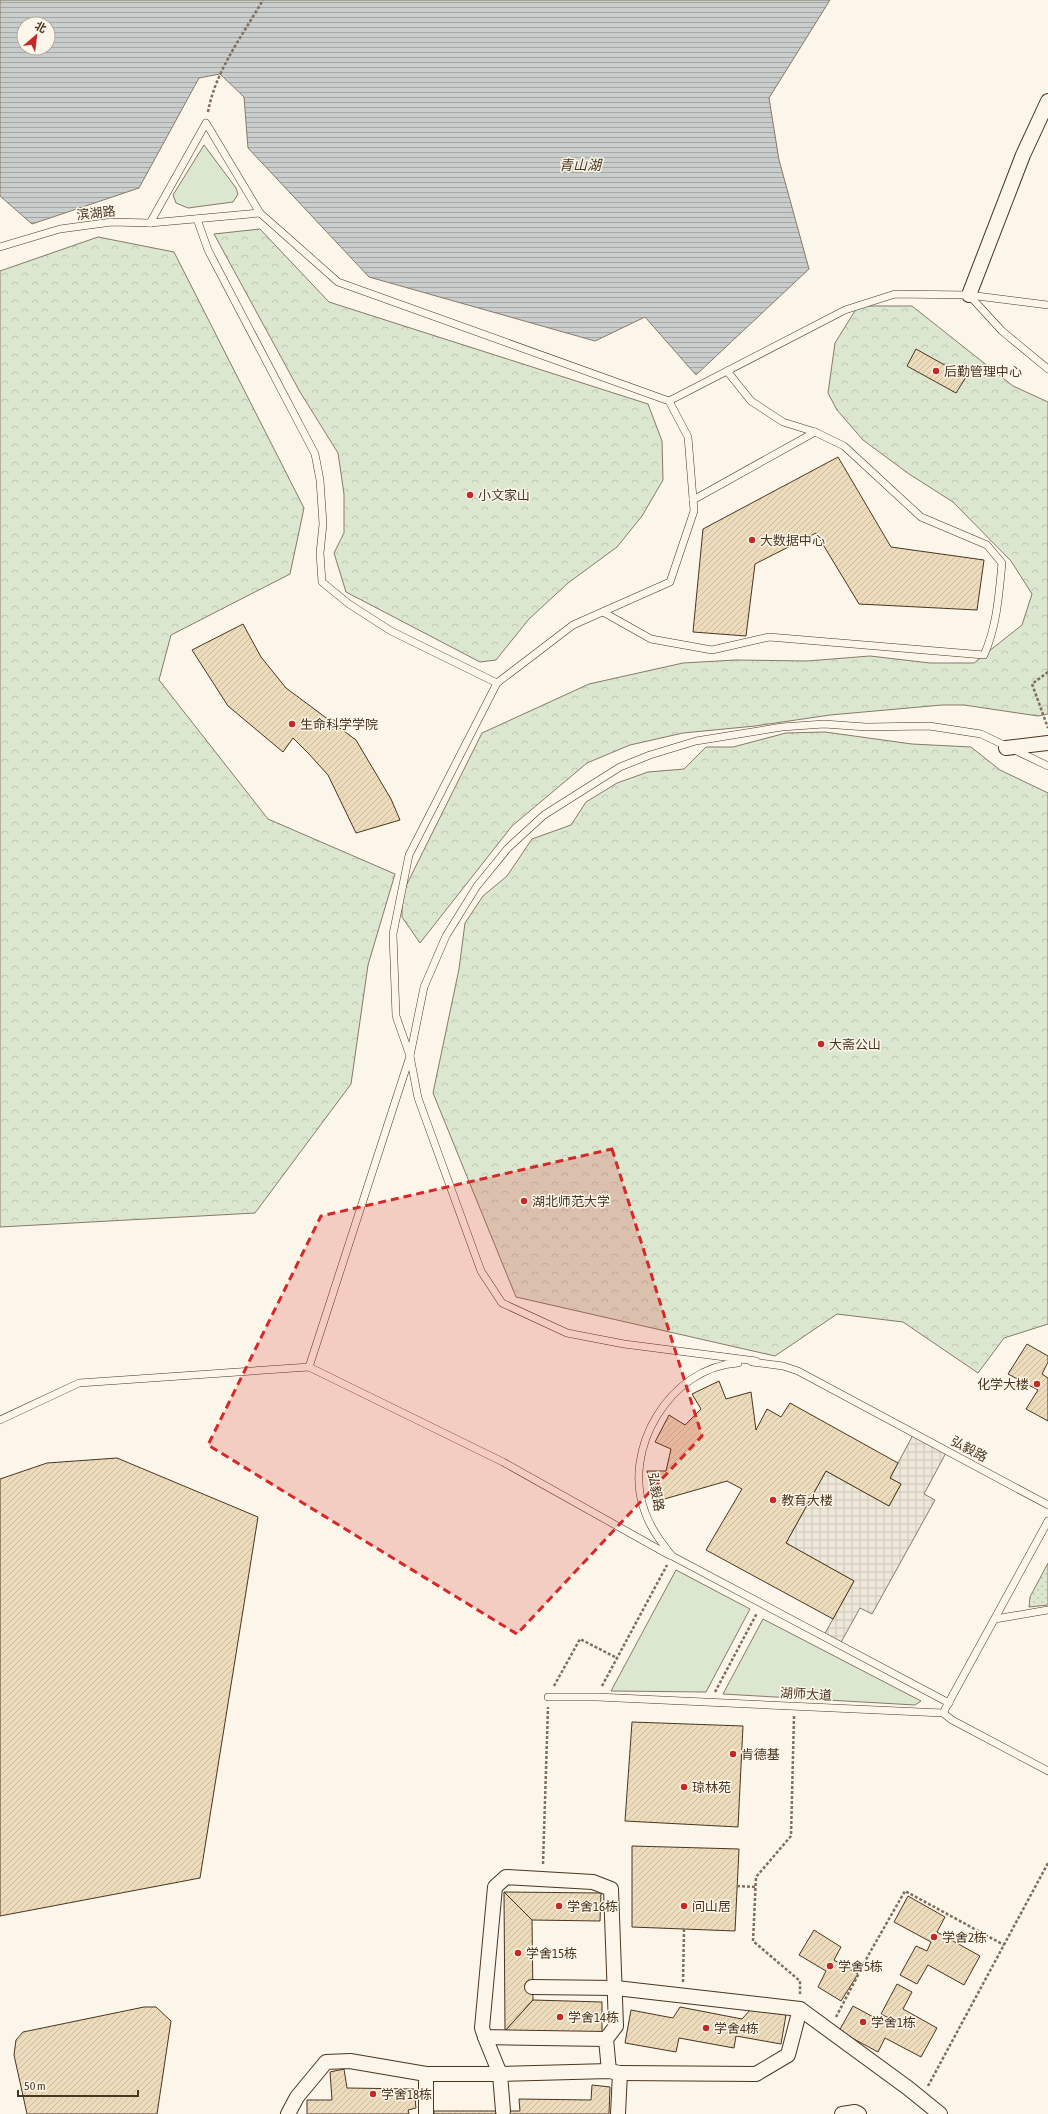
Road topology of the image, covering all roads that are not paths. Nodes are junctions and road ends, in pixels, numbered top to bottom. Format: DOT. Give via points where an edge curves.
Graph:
graph roads {
  1 [pos="1048,101"];
  2 [pos="260,213"];
  3 [pos="197,219"];
  4 [pos="150,223"];
  5 [pos="0,247"];
  6 [pos="969,295"];
  7 [pos="1048,305"];
  8 [pos="1048,369"];
  9 [pos="727,371"];
  10 [pos="669,401"];
  11 [pos="815,432"];
  12 [pos="693,500"];
  13 [pos="603,612"];
  14 [pos="496,683"];
  15 [pos="1048,743"];
  16 [pos="1006,748"];
  17 [pos="1048,766"];
  18 [pos="410,1056"];
  19 [pos="756,1361"];
  20 [pos="309,1367"];
  21 [pos="0,1420"];
  22 [pos="1048,1505"];
  23 [pos="1048,1521"];
  24 [pos="672,1556"];
  25 [pos="1048,1610"];
  26 [pos="994,1619"];
  27 [pos="548,1697"];
  28 [pos="948,1703"];
  29 [pos="943,1713"];
  30 [pos="1048,1771"];
  31 [pos="532,1987"];
  32 [pos="616,1988"];
  33 [pos="800,2009"];
  34 [pos="485,2037"];
  35 [pos="606,2039"];
  36 [pos="614,2072"];
  37 [pos="426,2074"];
  38 [pos="500,2074"];
  39 [pos="503,2111"];
  40 [pos="288,2114"];
  41 [pos="426,2114"];
  42 [pos="618,2114"];
  43 [pos="842,2114"];
  44 [pos="859,2114"];
  45 [pos="940,2114"];
  1 -- 6 [label="street" via="1023,155"];
  2 -- 3 [label="lane, 滨湖路"];
  2 -- 4 [label="lane" via="206,123"];
  2 -- 10 [label="lane" via="338,282"];
  3 -- 4 [label="lane, 滨湖路"];
  3 -- 14 [label="lane" via="208,250 315,454 320,480 323,524 320,553 322,582 349,604 391,631"];
  4 -- 5 [label="lane, 滨湖路" via="112,222 60,229"];
  6 -- 7 [label="lane"];
  6 -- 8 [label="lane" via="1002,331"];
  6 -- 9 [label="lane" via="895,294 845,310"];
  9 -- 10 [label="lane"];
  9 -- 11 [label="lane" via="751,401 783,422"];
  10 -- 12 [label="lane" via="688,437"];
  11 -- 12 [label="lane"];
  11 -- 13 [label="lane" via="844,446 921,517 987,545 1002,563 991,639 984,655 769,637 712,650 651,639"];
  12 -- 13 [label="lane" via="694,511 670,582"];
  13 -- 14 [label="lane" via="573,625"];
  14 -- 18 [label="lane" via="409,855 394,934 396,1016"];
  15 -- 16 [label="street"];
  16 -- 17 [label="lane"];
  16 -- 18 [label="lane" via="981,734 929,726 866,727 824,724 782,727 696,741 620,767 544,815 508,848 478,886 446,936 424,987"];
  18 -- 19 [label="lane" via="418,1098 481,1271 502,1303 567,1333 639,1346"];
  18 -- 20 [label="lane"];
  19 -- 22 [label="lane, 弘毅路" via="798,1371"];
  19 -- 24 [label="lane, 弘毅路" via="730,1363 687,1382 666,1401 648,1433 639,1469 645,1511 657,1537"];
  20 -- 21 [label="lane" via="79,1383"];
  20 -- 24 [label="lane" via="503,1462"];
  23 -- 26 [label="lane"];
  24 -- 28 [label="lane, 弘毅路"];
  25 -- 26 [label="lane"];
  26 -- 28 [label="lane"];
  27 -- 29 [label="lane, 湖师大道"];
  28 -- 29 [label="lane"];
  29 -- 30 [label="lane"];
  31 -- 32 [label="street"];
  32 -- 33 [label="street"];
  32 -- 34 [label="street" via="611,1889 592,1882 506,1877 495,1887 482,2028"];
  32 -- 35 [label="street" via="616,2026"];
  33 -- 36 [label="street" via="788,2055 756,2074"];
  33 -- 45 [label="street"];
  34 -- 35 [label="street"];
  34 -- 38 [label="street"];
  35 -- 36 [label="street"];
  36 -- 38 [label="street"];
  36 -- 42 [label="street"];
  37 -- 38 [label="street"];
  37 -- 40 [label="street" via="350,2061 326,2062 297,2097"];
  37 -- 41 [label="street"];
  38 -- 39 [label="street"];
  43 -- 44 [label="street"];
}
